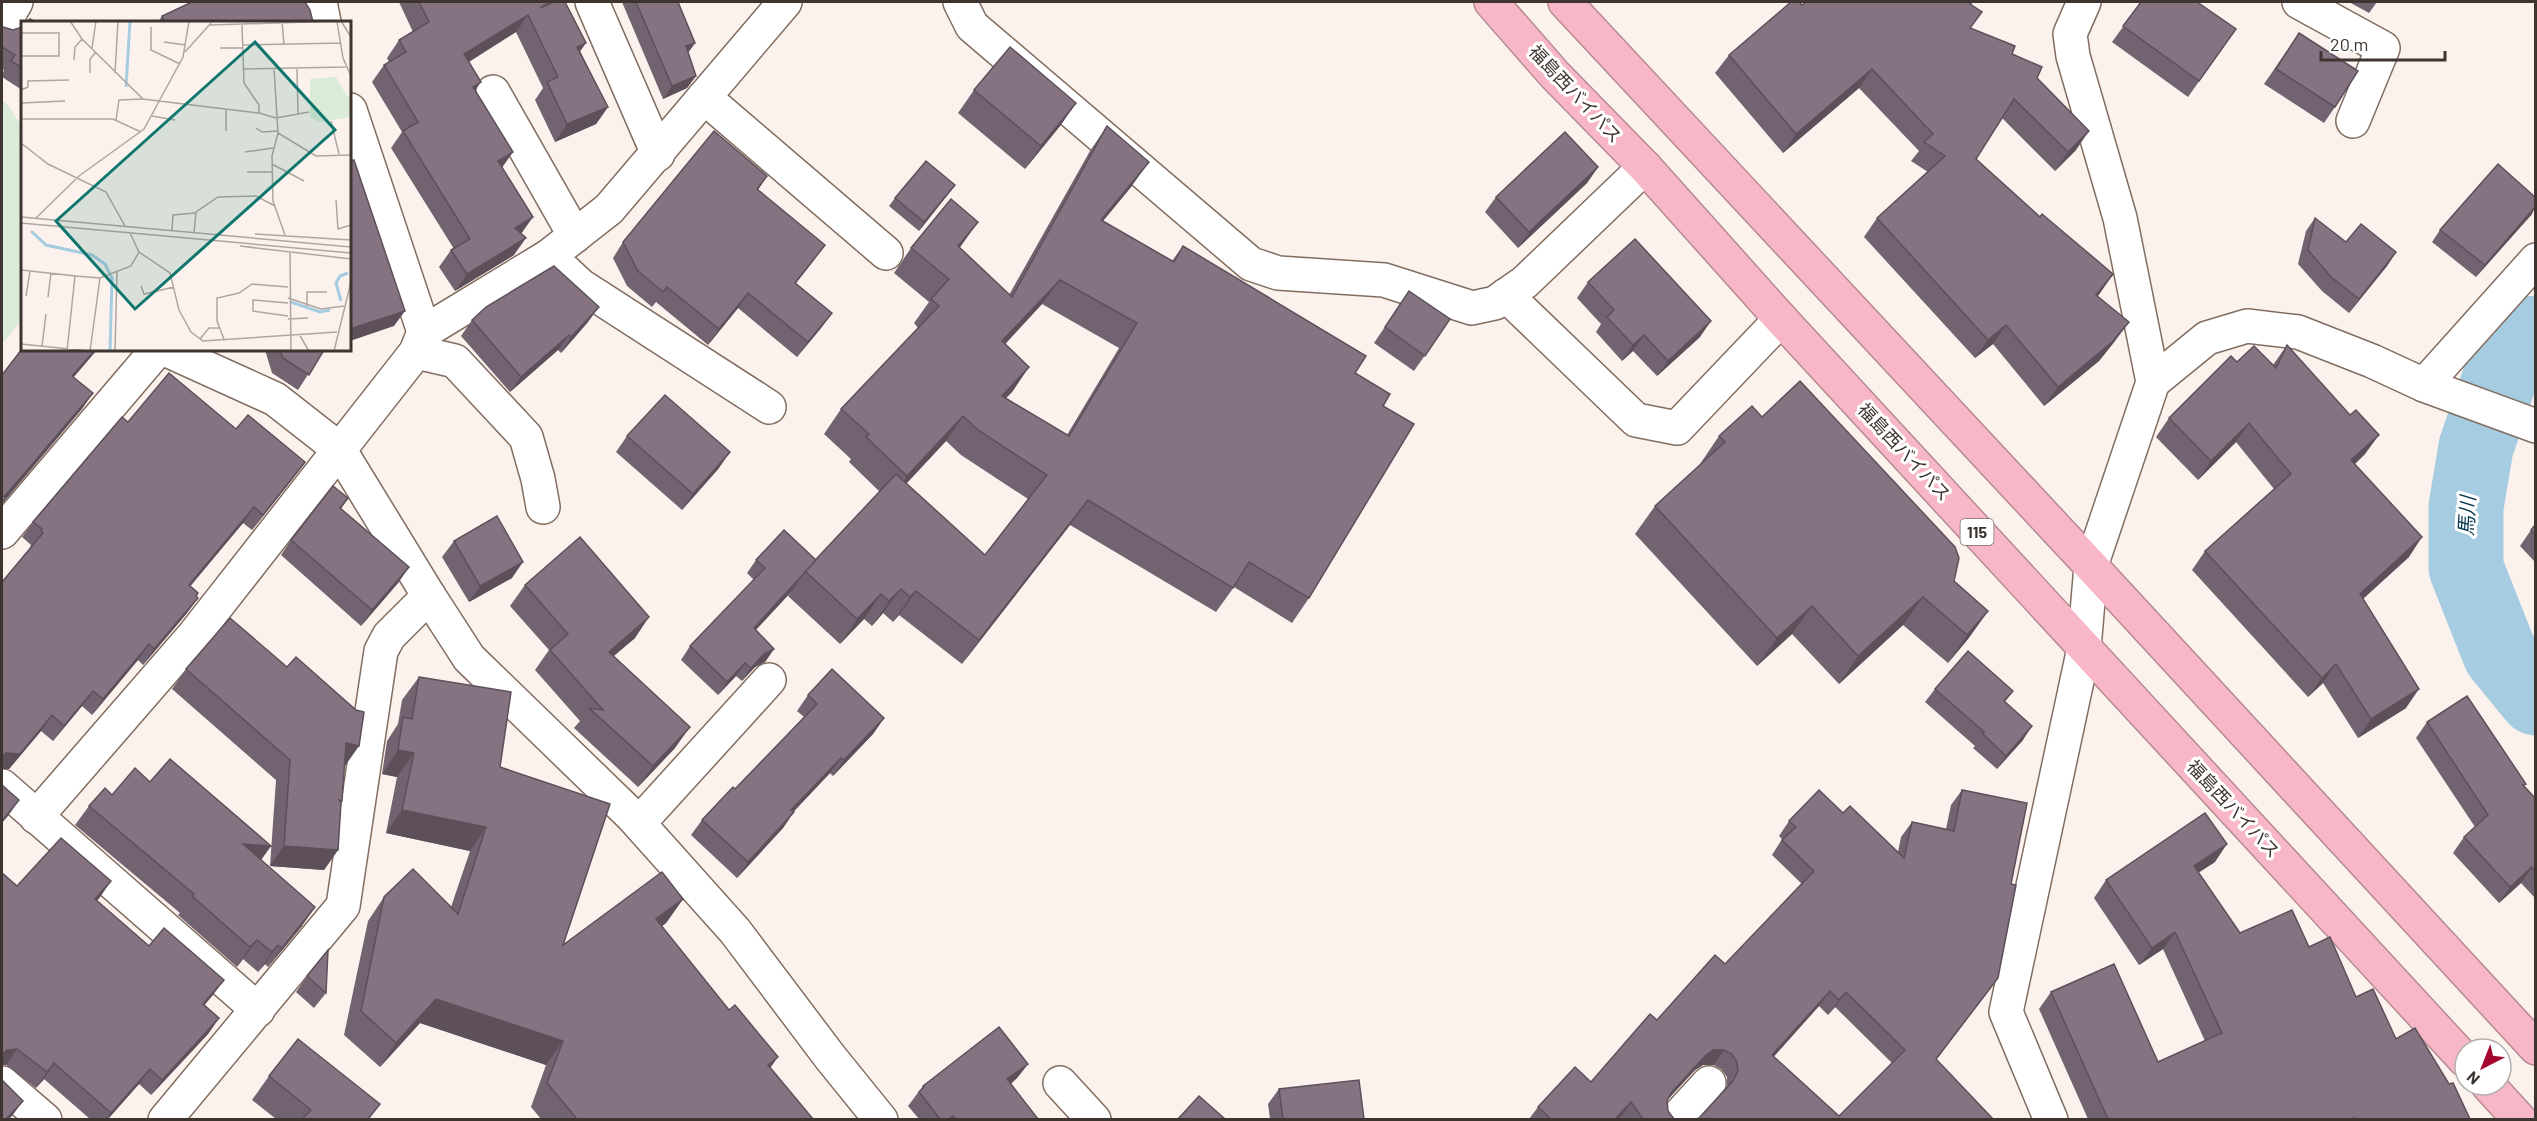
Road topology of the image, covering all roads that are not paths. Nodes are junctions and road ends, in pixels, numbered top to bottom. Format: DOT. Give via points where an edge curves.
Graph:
graph roads {
  1 [pos="16,2"];
  2 [pos="320,2"];
  3 [pos="592,2"];
  4 [pos="785,2"];
  5 [pos="960,2"];
  6 [pos="1491,2"];
  7 [pos="1565,2"];
  8 [pos="2084,2"];
  9 [pos="2299,2"];
  10 [pos="324,21"];
  11 [pos="2,27"];
  12 [pos="493,92"];
  13 [pos="704,97"];
  14 [pos="351,113"];
  15 [pos="2353,122"];
  16 [pos="658,154"];
  17 [pos="1645,167"];
  18 [pos="575,236"];
  19 [pos="886,253"];
  20 [pos="549,256"];
  21 [pos="2535,260"];
  22 [pos="1506,295"];
  23 [pos="1781,319"];
  24 [pos="420,342"];
  25 [pos="156,351"];
  26 [pos="168,351"];
  27 [pos="2153,382"];
  28 [pos="2424,385"];
  29 [pos="768,407"];
  30 [pos="2527,423"];
  31 [pos="339,449"];
  32 [pos="543,507"];
  33 [pos="2,531"];
  34 [pos="2091,566"];
  35 [pos="429,596"];
  36 [pos="2084,648"];
  37 [pos="769,680"];
  38 [pos="2,786"];
  39 [pos="36,817"];
  40 [pos="639,823"];
  41 [pos="258,1010"];
  42 [pos="2453,1047"];
  43 [pos="2535,1048"];
  44 [pos="2,1083"];
  45 [pos="1060,1083"];
  46 [pos="1709,1083"];
  47 [pos="2499,1097"];
  48 [pos="45,1119"];
  49 [pos="165,1119"];
  50 [pos="881,1119"];
  51 [pos="1094,1119"];
  52 [pos="1675,1119"];
  53 [pos="2051,1119"];
  54 [pos="2520,1119"];
  1 -- 11 [label="street"];
  2 -- 10 [label="street"];
  3 -- 16 [label="street"];
  4 -- 13 [label="street"];
  5 -- 22 [label="street" via="972,26 1251,264 1278,273 1384,280 1472,308 1496,303"];
  6 -- 17 [label="highway, 福島西バイパス / 115" via="1555,75"];
  7 -- 34 [label="highway"];
  8 -- 27 [label="street" via="2070,34 2073,56 2120,218"];
  9 -- 15 [label="street" via="2383,48"];
  12 -- 18 [label="street"];
  13 -- 16 [label="street"];
  13 -- 19 [label="street"];
  14 -- 24 [label="street"];
  16 -- 18 [label="street" via="609,209"];
  17 -- 22 [label="street" via="1525,282"];
  17 -- 23 [label="highway, 福島西バイパス / 115"];
  18 -- 20 [label="street"];
  20 -- 24 [label="street"];
  20 -- 29 [label="street" via="580,285"];
  21 -- 28 [label="street"];
  22 -- 23 [label="street" via="1636,420 1677,428"];
  23 -- 36 [label="highway, 福島西バイパス / 115"];
  24 -- 31 [label="street"];
  24 -- 32 [label="street" via="456,361 526,437"];
  25 -- 33 [label="street"];
  26 -- 31 [label="street" via="275,399"];
  27 -- 28 [label="street" via="2207,338 2247,326 2298,332"];
  27 -- 34 [label="street"];
  28 -- 30 [label="street"];
  31 -- 35 [label="street"];
  31 -- 39 [label="street" via="194,635"];
  34 -- 36 [label="street"];
  34 -- 43 [label="highway"];
  35 -- 40 [label="street" via="470,658"];
  35 -- 41 [label="street" via="389,636 381,651 343,906"];
  36 -- 42 [label="highway, 福島西バイパス / 115"];
  36 -- 53 [label="street" via="2006,1012"];
  37 -- 40 [label="street"];
  38 -- 39 [label="street"];
  39 -- 41 [label="street"];
  40 -- 50 [label="street" via="735,931"];
  41 -- 49 [label="street"];
  44 -- 48 [label="street"];
  45 -- 51 [label="street"];
  46 -- 52 [label="street"];
  47 -- 54 [label="highway"];
}
